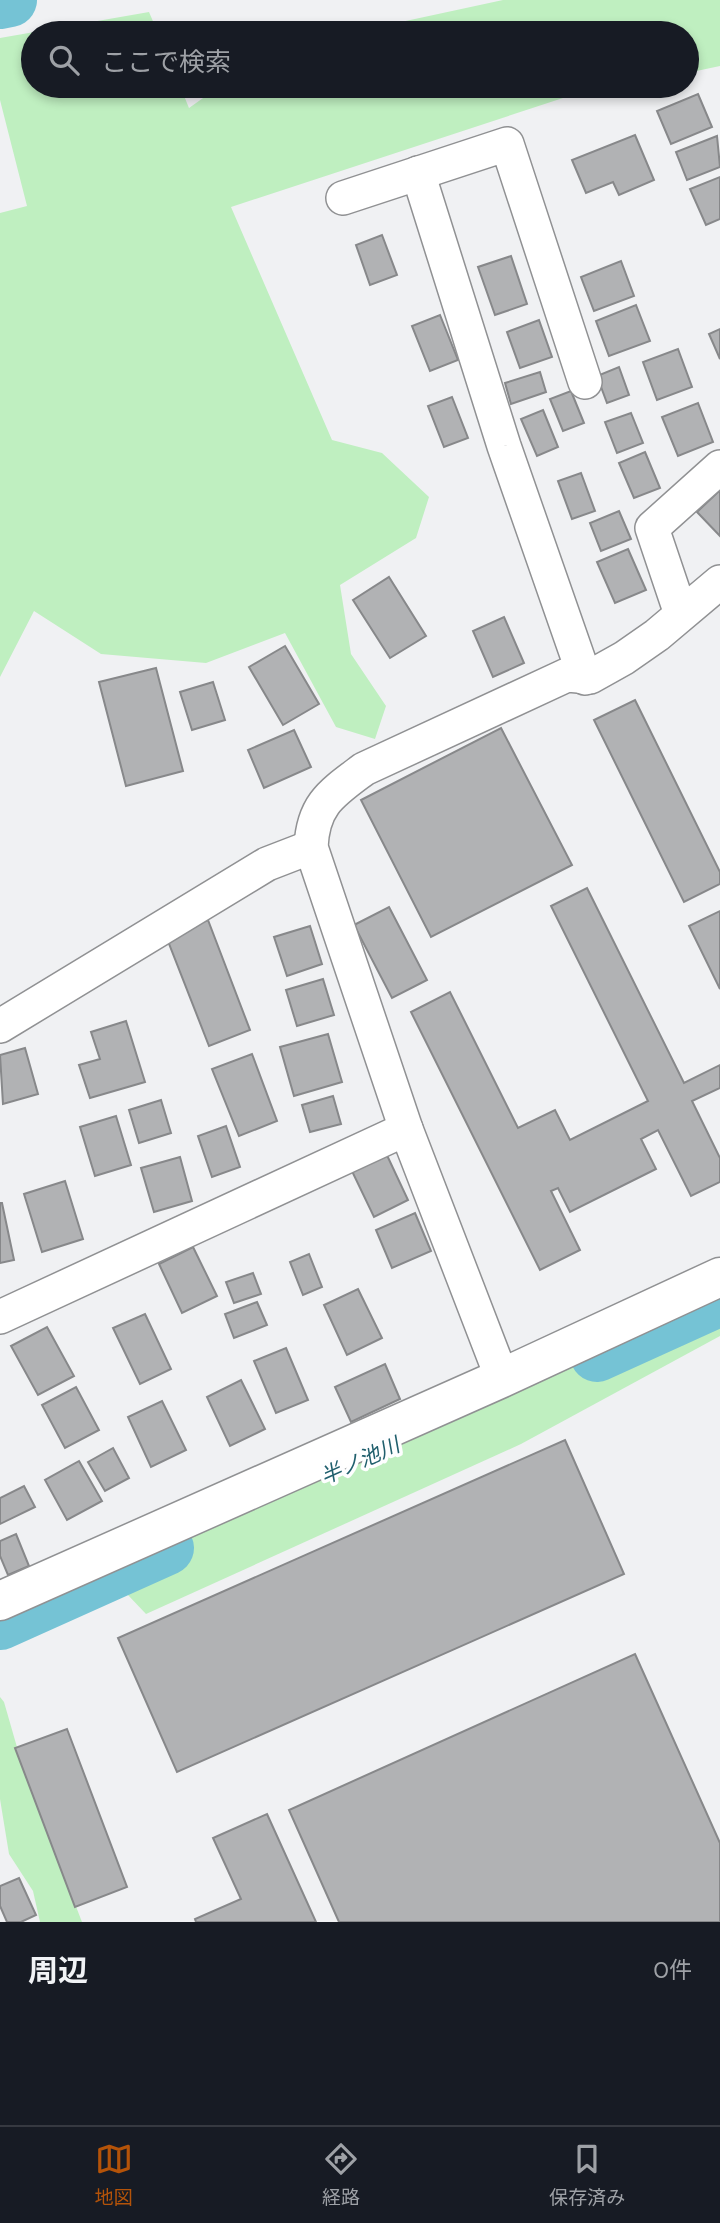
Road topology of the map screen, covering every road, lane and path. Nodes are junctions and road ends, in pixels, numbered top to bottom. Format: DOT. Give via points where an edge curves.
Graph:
graph roads {
  1 [pos="418,173"];
  2 [pos="343,198"];
  3 [pos="585,383"];
  4 [pos="720,467"];
  5 [pos="720,582"];
  6 [pos="681,614"];
  7 [pos="585,678"];
  8 [pos="312,847"];
  9 [pos="0,1027"];
  10 [pos="406,1129"];
  11 [pos="720,1277"];
  12 [pos="0,1317"];
  13 [pos="502,1378"];
  14 [pos="0,1601"];
  1 -- 2 [label="street"];
  1 -- 3 [label="street" via="507,144"];
  1 -- 7 [label="street" via="504,446"];
  4 -- 6 [label="street" via="652,528"];
  5 -- 6 [label="street"];
  6 -- 7 [label="street" via="624,658"];
  7 -- 8 [label="street" via="567,675 364,769 318,809"];
  8 -- 9 [label="street" via="267,864"];
  8 -- 10 [label="street"];
  10 -- 12 [label="street"];
  10 -- 13 [label="street"];
  11 -- 13 [label="street"];
  13 -- 14 [label="street"];
}
